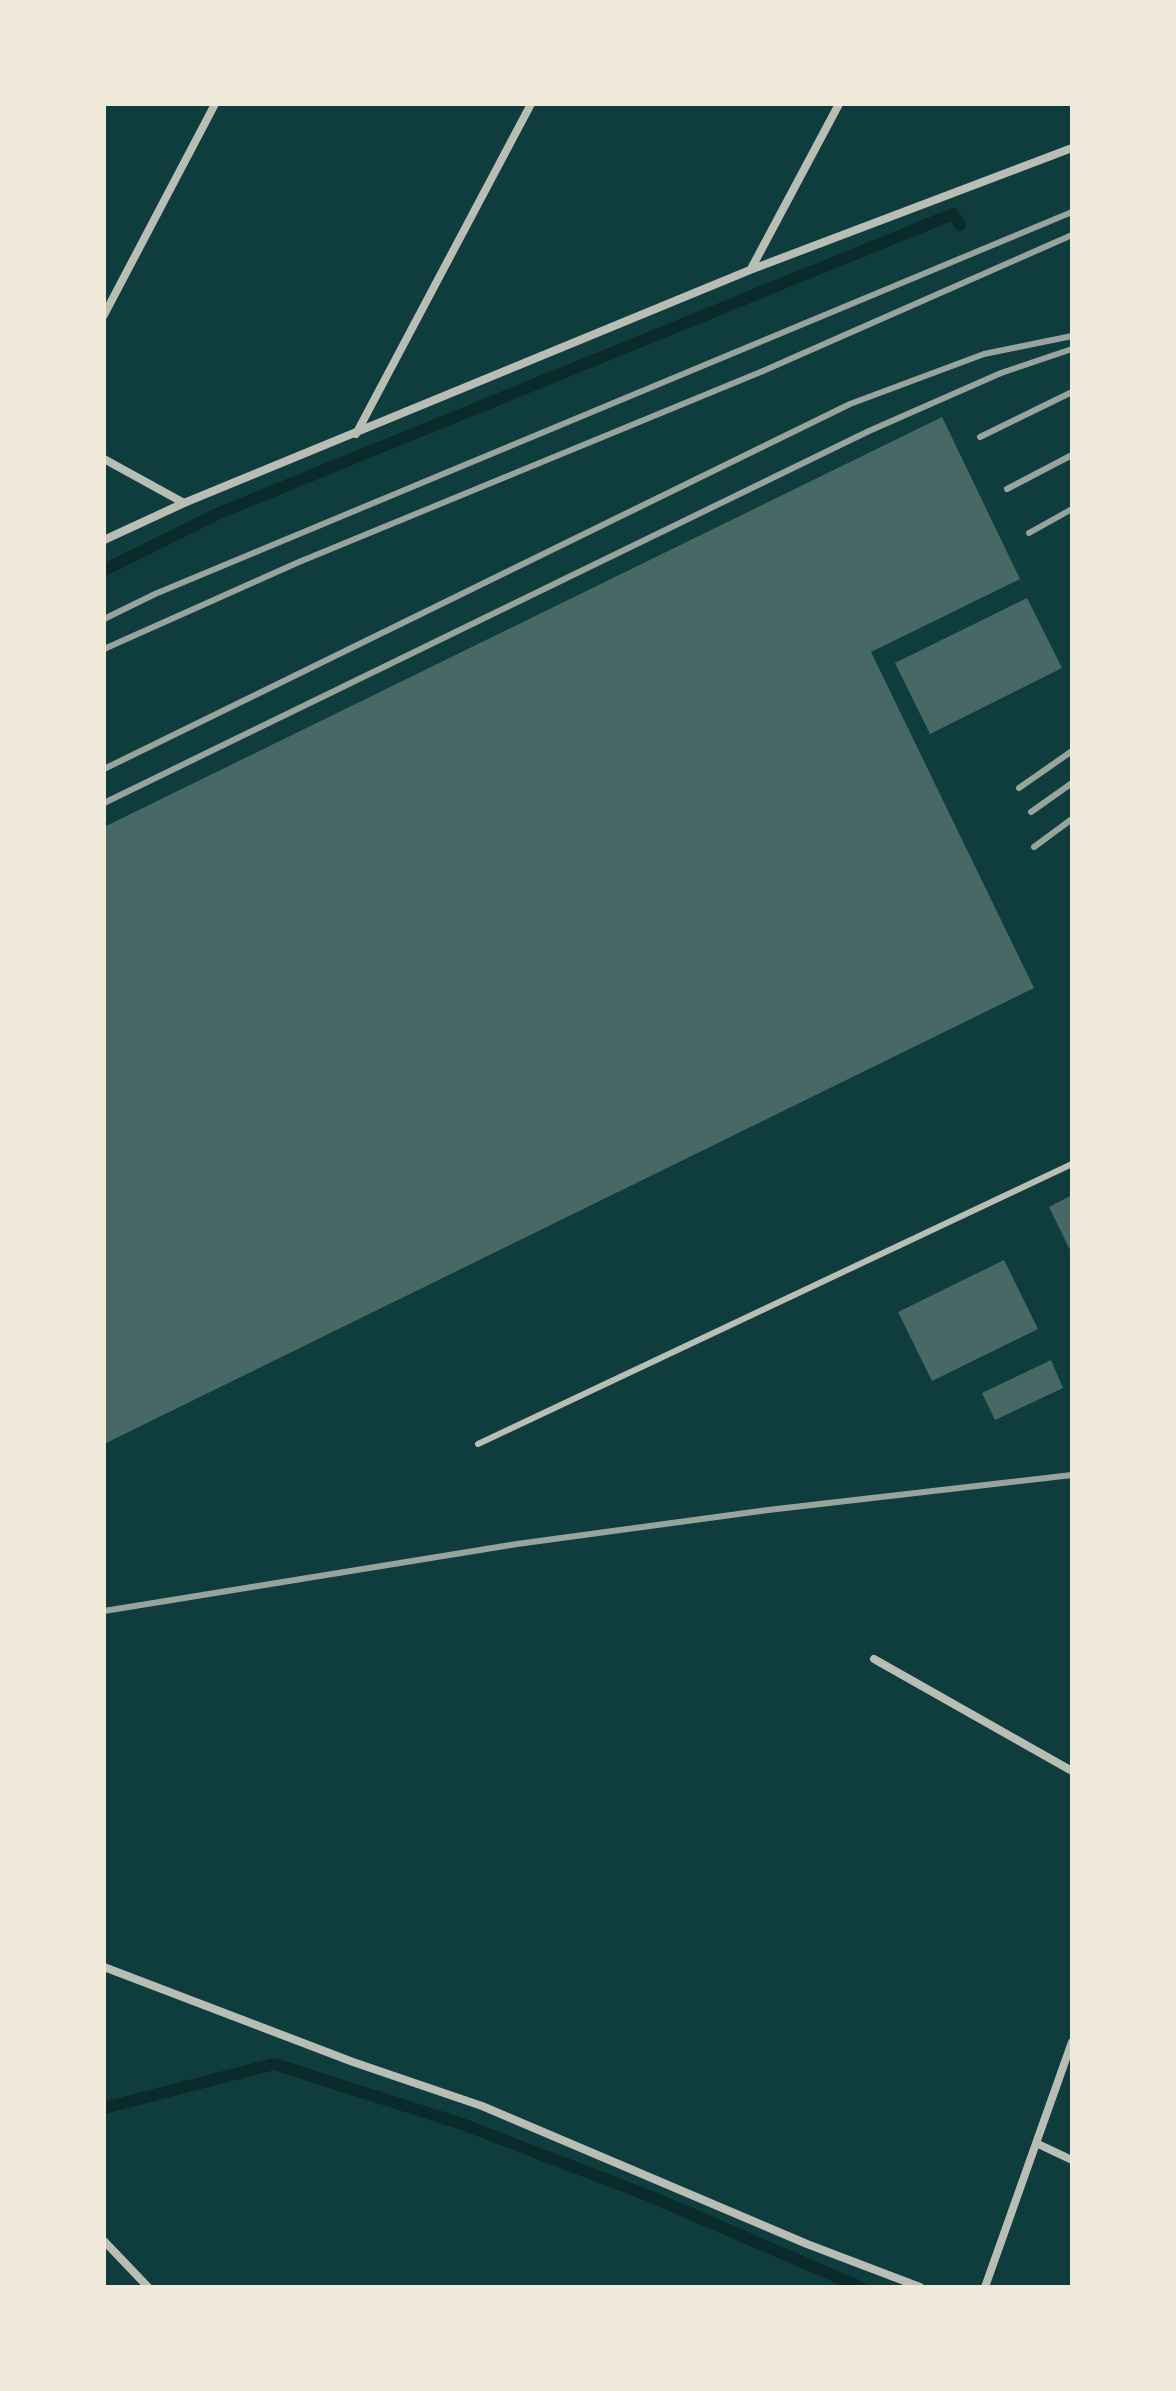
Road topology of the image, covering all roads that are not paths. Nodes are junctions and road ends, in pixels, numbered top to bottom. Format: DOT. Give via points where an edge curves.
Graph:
graph roads {
  1 [pos="215,104"];
  2 [pos="531,104"];
  3 [pos="839,104"];
  4 [pos="1072,148"];
  5 [pos="750,270"];
  6 [pos="104,315"];
  7 [pos="356,434"];
  8 [pos="104,459"];
  9 [pos="184,503"];
  10 [pos="104,540"];
  11 [pos="1072,1164"];
  12 [pos="478,1444"];
  13 [pos="874,1659"];
  14 [pos="1072,1771"];
  15 [pos="104,1967"];
  16 [pos="1072,2042"];
  17 [pos="1038,2144"];
  18 [pos="1072,2160"];
  19 [pos="104,2241"];
  20 [pos="148,2287"];
  21 [pos="920,2287"];
  22 [pos="985,2287"];
  1 -- 6 [label="street"];
  2 -- 7 [label="street"];
  3 -- 5 [label="street"];
  4 -- 5 [label="street"];
  5 -- 7 [label="street"];
  7 -- 9 [label="street"];
  8 -- 9 [label="street"];
  9 -- 10 [label="street"];
  11 -- 12 [label="lane"];
  13 -- 14 [label="street"];
  15 -- 21 [label="street" via="482,2106"];
  16 -- 17 [label="street"];
  17 -- 18 [label="street"];
  17 -- 22 [label="street"];
  19 -- 20 [label="street"];
}
